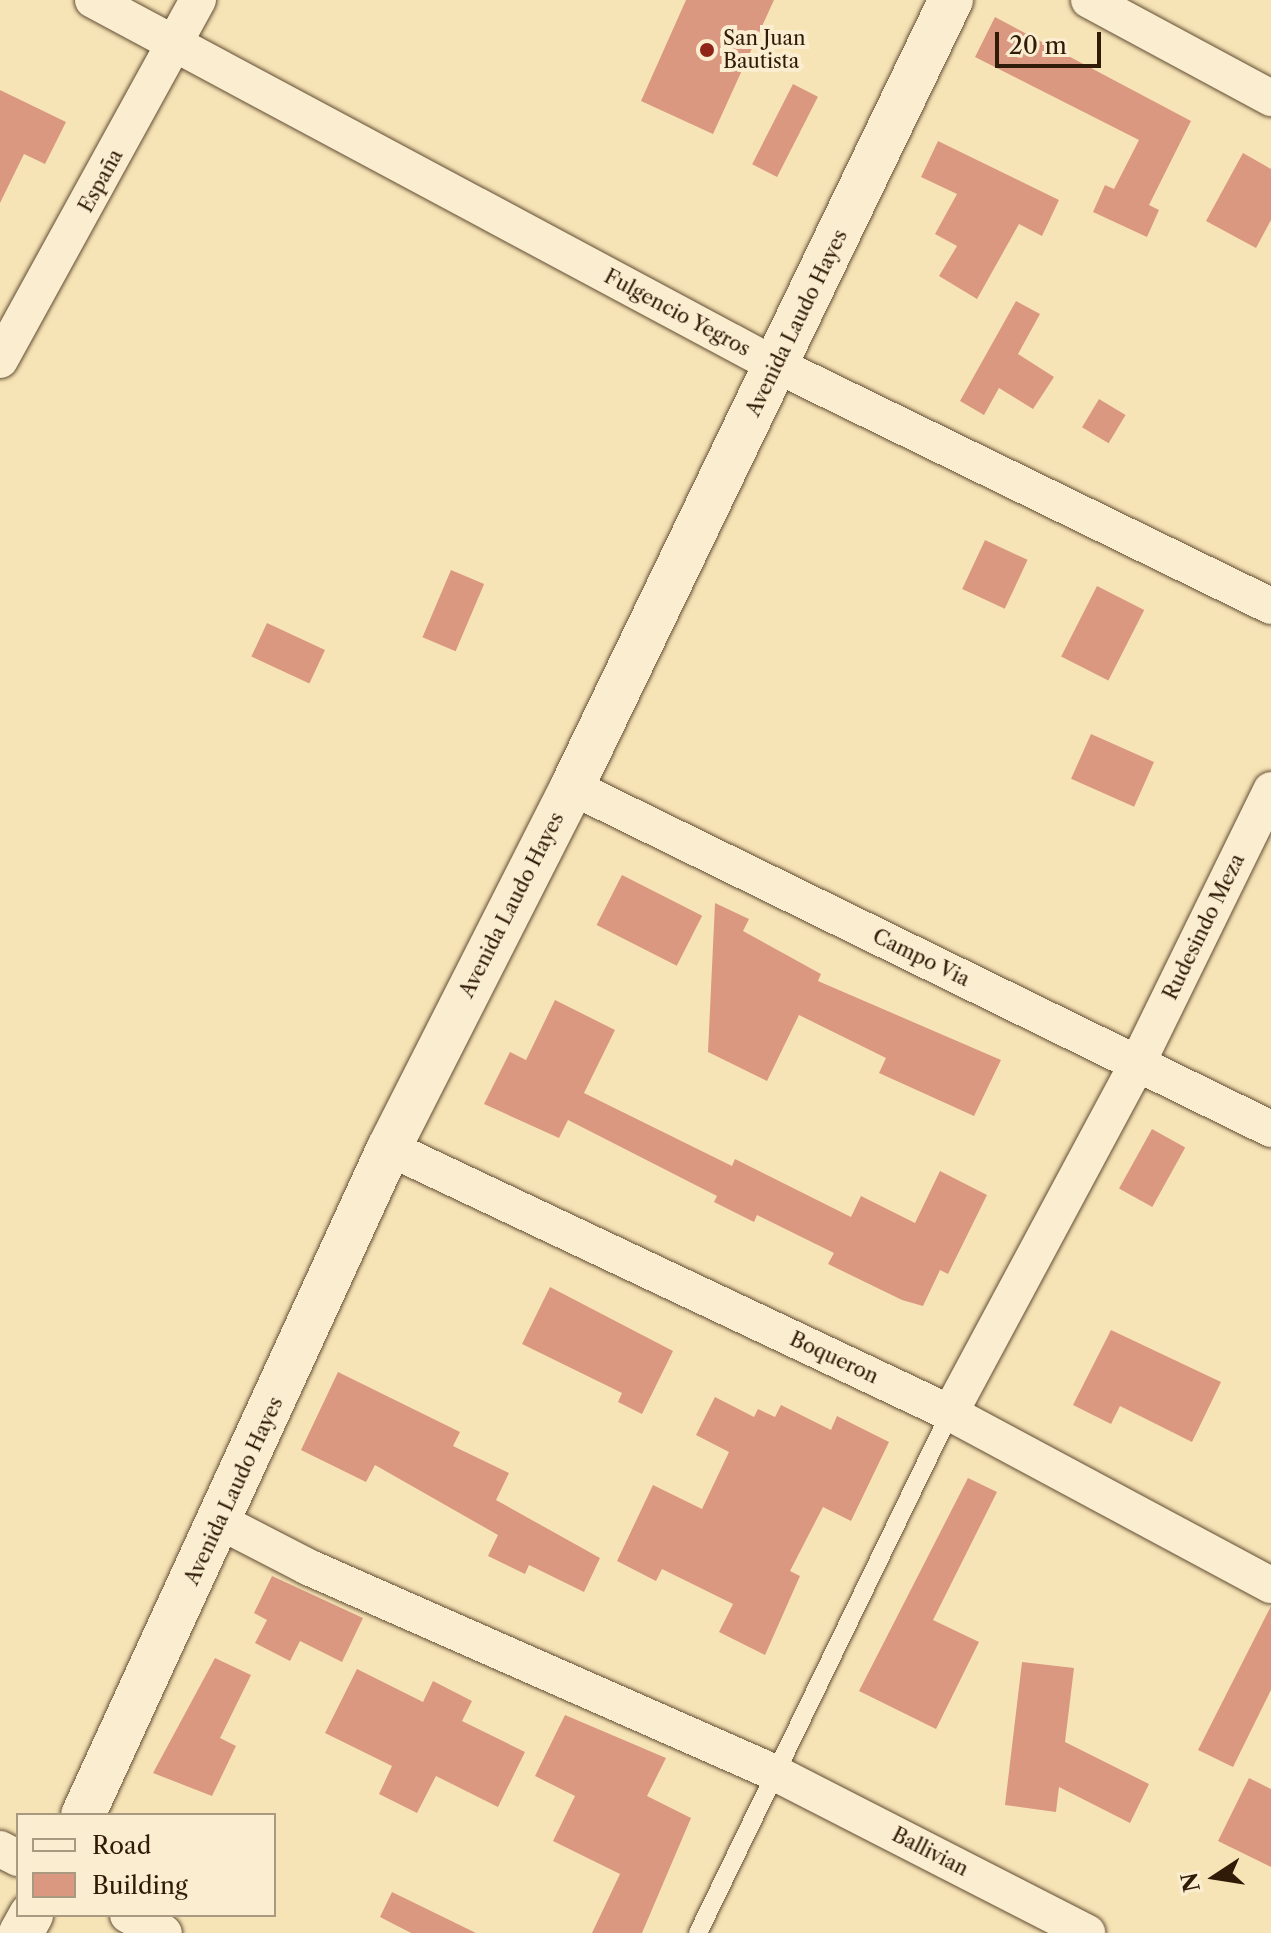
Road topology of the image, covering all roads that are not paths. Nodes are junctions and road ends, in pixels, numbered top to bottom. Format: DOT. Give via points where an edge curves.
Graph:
graph roads {
  1 [pos="93,0"];
  2 [pos="198,0"];
  3 [pos="930,0"];
  4 [pos="951,0"];
  5 [pos="1089,0"];
  6 [pos="178,44"];
  7 [pos="1271,98"];
  8 [pos="0,360"];
  9 [pos="768,362"];
  10 [pos="1271,606"];
  11 [pos="572,787"];
  12 [pos="1271,790"];
  13 [pos="1137,1064"];
  14 [pos="1271,1129"];
  15 [pos="389,1148"];
  16 [pos="950,1413"];
  17 [pos="221,1522"];
  18 [pos="1271,1585"];
  19 [pos="773,1772"];
  20 [pos="84,1813"];
  21 [pos="132,1917"];
  22 [pos="164,1933"];
  23 [pos="698,1933"];
  24 [pos="1087,1933"];
  1 -- 6 [label="street, Fulgencio Yegros"];
  2 -- 6 [label="street, España"];
  3 -- 9 [label="street"];
  4 -- 9 [label="street, Avenida Laudo Hayes"];
  5 -- 7 [label="street"];
  6 -- 8 [label="street, España"];
  6 -- 9 [label="street, Fulgencio Yegros"];
  9 -- 10 [label="street, Fulgencio Yegros"];
  9 -- 11 [label="street, Avenida Laudo Hayes"];
  11 -- 13 [label="street, Campo Via"];
  11 -- 15 [label="street, Avenida Laudo Hayes"];
  12 -- 13 [label="street, Rudesindo Meza"];
  13 -- 14 [label="street, Campo Via"];
  13 -- 16 [label="street, Rudesindo Meza"];
  15 -- 16 [label="street, Boqueron"];
  15 -- 17 [label="street, Avenida Laudo Hayes"];
  16 -- 18 [label="street, Boqueron"];
  16 -- 19 [label="lane"];
  17 -- 19 [label="street, Ballivian" via="308,1567"];
  17 -- 20 [label="street, Avenida Laudo Hayes"];
  19 -- 23 [label="lane"];
  19 -- 24 [label="street, Ballivian"];
  21 -- 22 [label="street"];
}
